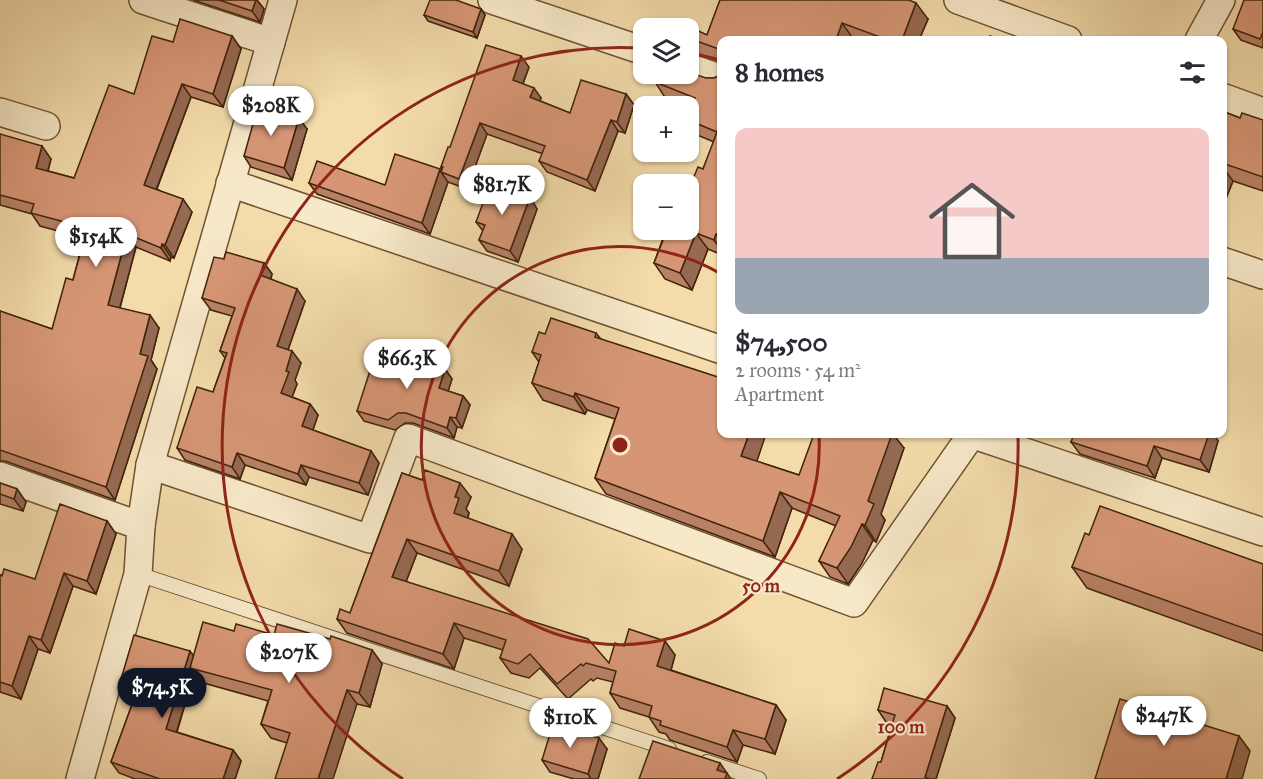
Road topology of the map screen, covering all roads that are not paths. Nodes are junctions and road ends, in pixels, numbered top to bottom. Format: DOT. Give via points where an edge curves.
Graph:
graph roads {
  1 [pos="143,0"];
  2 [pos="283,0"];
  3 [pos="492,0"];
  4 [pos="958,0"];
  5 [pos="1221,0"];
  6 [pos="1057,36"];
  7 [pos="1201,36"];
  8 [pos="271,42"];
  9 [pos="633,47"];
  10 [pos="699,71"];
  11 [pos="717,77"];
  12 [pos="1227,99"];
  13 [pos="0,112"];
  14 [pos="1263,112"];
  15 [pos="46,126"];
  16 [pos="230,183"];
  17 [pos="1227,263"];
  18 [pos="1263,275"];
  19 [pos="717,348"];
  20 [pos="969,438"];
  21 [pos="984,438"];
  22 [pos="150,465"];
  23 [pos="0,476"];
  24 [pos="141,526"];
  25 [pos="1263,532"];
  26 [pos="138,574"];
  27 [pos="80,779"];
  28 [pos="759,779"];
  1 -- 8 [label="street"];
  2 -- 8 [label="street"];
  3 -- 9 [label="street"];
  4 -- 6 [label="street"];
  5 -- 7 [label="street"];
  8 -- 16 [label="street"];
  10 -- 11 [label="street"];
  12 -- 14 [label="street"];
  13 -- 15 [label="street"];
  16 -- 19 [label="street"];
  16 -- 22 [label="street"];
  17 -- 18 [label="street"];
  20 -- 22 [label="street" via="854,603 408,438 370,539"];
  21 -- 25 [label="street"];
  22 -- 24 [label="street"];
  23 -- 24 [label="street"];
  24 -- 26 [label="street"];
  26 -- 27 [label="street"];
  26 -- 28 [label="lane"];
}
